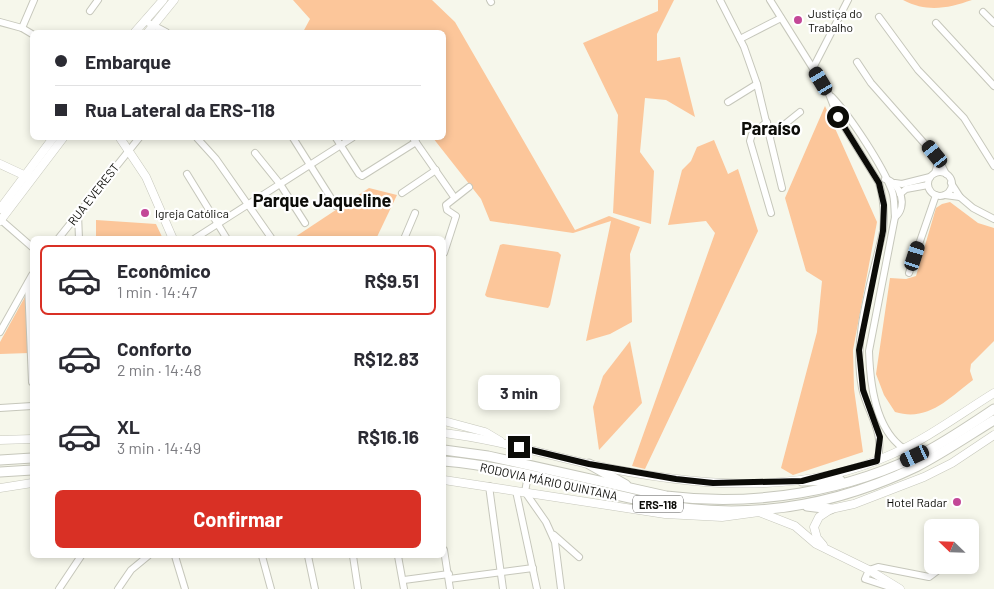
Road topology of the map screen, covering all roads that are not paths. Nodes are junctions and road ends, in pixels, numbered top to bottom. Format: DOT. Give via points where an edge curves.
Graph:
graph roads {
  1 [pos="34,0"];
  2 [pos="98,0"];
  3 [pos="163,0"];
  4 [pos="174,0"];
  5 [pos="720,0"];
  6 [pos="848,0"];
  7 [pos="773,2"];
  8 [pos="90,11"];
  9 [pos="983,12"];
  10 [pos="879,17"];
  11 [pos="781,18"];
  12 [pos="145,21"];
  13 [pos="0,22"];
  14 [pos="994,23"];
  15 [pos="936,24"];
  16 [pos="154,26"];
  17 [pos="22,28"];
  18 [pos="138,30"];
  19 [pos="150,30"];
  20 [pos="162,30"];
  21 [pos="30,33"];
  22 [pos="740,39"];
  23 [pos="857,62"];
  24 [pos="813,68"];
  25 [pos="757,84"];
  26 [pos="994,86"];
  27 [pos="829,94"];
  28 [pos="728,102"];
  29 [pos="800,112"];
  30 [pos="766,122"];
  31 [pos="770,136"];
  32 [pos="52,140"];
  33 [pos="61,140"];
  34 [pos="122,140"];
  35 [pos="137,140"];
  36 [pos="199,140"];
  37 [pos="294,140"];
  38 [pos="338,140"];
  39 [pos="348,140"];
  40 [pos="414,140"];
  41 [pos="341,144"];
  42 [pos="128,148"];
  43 [pos="255,152"];
  44 [pos="939,160"];
  45 [pos="0,164"];
  46 [pos="310,164"];
  47 [pos="994,166"];
  48 [pos="436,170"];
  49 [pos="187,174"];
  50 [pos="946,174"];
  51 [pos="932,175"];
  52 [pos="28,177"];
  53 [pos="886,179"];
  54 [pos="879,183"];
  55 [pos="894,183"];
  56 [pos="951,183"];
  57 [pos="280,184"];
  58 [pos="928,185"];
  59 [pos="469,187"];
  60 [pos="782,188"];
  61 [pos="402,193"];
  62 [pos="900,194"];
  63 [pos="944,194"];
  64 [pos="936,195"];
  65 [pos="454,197"];
  66 [pos="960,197"];
  67 [pos="248,204"];
  68 [pos="336,206"];
  69 [pos="0,209"];
  70 [pos="415,212"];
  71 [pos="771,213"];
  72 [pos="78,214"];
  73 [pos="895,218"];
  74 [pos="994,219"];
  75 [pos="0,221"];
  76 [pos="218,223"];
  77 [pos="305,223"];
  78 [pos="60,236"];
  79 [pos="79,236"];
  80 [pos="172,236"];
  81 [pos="198,236"];
  82 [pos="225,236"];
  83 [pos="270,236"];
  84 [pos="405,236"];
  85 [pos="30,246"];
  86 [pos="446,246"];
  87 [pos="909,273"];
  88 [pos="30,279"];
  89 [pos="28,283"];
  90 [pos="0,332"];
  91 [pos="30,332"];
  92 [pos="994,393"];
  93 [pos="30,406"];
  94 [pos="0,408"];
  95 [pos="994,409"];
  96 [pos="994,420"];
  97 [pos="446,421"];
  98 [pos="458,424"];
  99 [pos="446,433"];
  100 [pos="459,435"];
  101 [pos="994,435"];
  102 [pos="30,439"];
  103 [pos="0,440"];
  104 [pos="501,443"];
  105 [pos="903,448"];
  106 [pos="446,450"];
  107 [pos="30,458"];
  108 [pos="0,460"];
  109 [pos="446,460"];
  110 [pos="877,461"];
  111 [pos="589,464"];
  112 [pos="30,470"];
  113 [pos="0,472"];
  114 [pos="10,472"];
  115 [pos="528,475"];
  116 [pos="30,476"];
  117 [pos="446,480"];
  118 [pos="852,480"];
  119 [pos="802,481"];
  120 [pos="30,483"];
  121 [pos="489,486"];
  122 [pos="0,488"];
  123 [pos="635,490"];
  124 [pos="516,491"];
  125 [pos="525,492"];
  126 [pos="799,506"];
  127 [pos="831,509"];
  128 [pos="759,512"];
  129 [pos="553,534"];
  130 [pos="832,553"];
  131 [pos="579,557"];
  132 [pos="81,558"];
  133 [pos="146,558"];
  134 [pos="176,558"];
  135 [pos="263,558"];
  136 [pos="308,558"];
  137 [pos="353,558"];
  138 [pos="398,558"];
  139 [pos="445,558"];
  140 [pos="533,568"];
  141 [pos="869,570"];
  142 [pos="501,574"];
  143 [pos="932,574"];
  144 [pos="449,577"];
  145 [pos="404,580"];
  146 [pos="59,589"];
  147 [pos="118,589"];
  148 [pos="185,589"];
  149 [pos="271,589"];
  150 [pos="315,589"];
  151 [pos="358,589"];
  152 [pos="404,589"];
  153 [pos="450,589"];
  154 [pos="503,589"];
  155 [pos="537,589"];
  156 [pos="561,589"];
  157 [pos="898,589"];
  1 -- 17 [label="street"];
  2 -- 8 [label="street"];
  3 -- 12 [label="main road"];
  4 -- 16 [label="main road"];
  5 -- 22 [label="street"];
  6 -- 24 [label="street"];
  7 -- 11 [label="street"];
  9 -- 14 [label="street"];
  10 -- 47 [label="street" via="918,70 964,118"];
  11 -- 22 [label="street"];
  11 -- 24 [label="street"];
  12 -- 16 [label="street"];
  12 -- 18 [label="main road"];
  13 -- 17 [label="street"];
  15 -- 26 [label="street"];
  16 -- 19 [label="main road"];
  16 -- 20 [label="street"];
  17 -- 21 [label="street"];
  22 -- 25 [label="street"];
  23 -- 44 [label="street" via="883,98"];
  24 -- 27 [label="street"];
  25 -- 28 [label="street"];
  25 -- 30 [label="street"];
  27 -- 53 [label="street" via="845,111"];
  27 -- 54 [label="street" via="838,117"];
  29 -- 31 [label="street"];
  30 -- 31 [label="street"];
  30 -- 71 [label="street" via="752,134 750,141"];
  31 -- 60 [label="street"];
  32 -- 52 [label="main road"];
  33 -- 52 [label="main road"];
  34 -- 42 [label="main road"];
  35 -- 42 [label="street, RUA EVEREST"];
  36 -- 67 [label="street"];
  37 -- 46 [label="street"];
  38 -- 41 [label="street"];
  39 -- 41 [label="street"];
  40 -- 41 [label="street" via="362,176"];
  40 -- 48 [label="street"];
  41 -- 46 [label="street"];
  42 -- 72 [label="street, RUA EVEREST"];
  42 -- 80 [label="main road" via="146,177"];
  43 -- 57 [label="street"];
  44 -- 50 [label="street"];
  44 -- 51 [label="street"];
  45 -- 52 [label="main road"];
  46 -- 57 [label="street"];
  46 -- 68 [label="street"];
  48 -- 61 [label="street"];
  48 -- 65 [label="street"];
  49 -- 76 [label="street"];
  50 -- 51 [label="street"];
  50 -- 56 [label="street"];
  51 -- 55 [label="street" via="902,184"];
  51 -- 58 [label="street"];
  52 -- 69 [label="main road"];
  52 -- 75 [label="main road"];
  53 -- 54 [label="street"];
  53 -- 55 [label="street"];
  53 -- 73 [label="street" via="894,202"];
  54 -- 110 [label="street" via="885,216 859,350 863,390 880,437"];
  55 -- 62 [label="street"];
  56 -- 63 [label="street"];
  56 -- 66 [label="street"];
  57 -- 67 [label="street"];
  57 -- 77 [label="street"];
  58 -- 62 [label="street" via="906,189"];
  58 -- 64 [label="street"];
  59 -- 65 [label="street"];
  62 -- 73 [label="street" via="900,211"];
  63 -- 64 [label="street"];
  63 -- 66 [label="street"];
  64 -- 87 [label="street"];
  65 -- 86 [label="street" via="445,207 456,216"];
  66 -- 74 [label="street"];
  67 -- 76 [label="street"];
  67 -- 83 [label="street"];
  70 -- 84 [label="street"];
  72 -- 78 [label="street, RUA EVEREST"];
  72 -- 79 [label="street"];
  73 -- 105 [label="street" via="872,325 869,372 887,434"];
  75 -- 85 [label="street"];
  76 -- 81 [label="street"];
  76 -- 82 [label="street"];
  88 -- 89 [label="street"];
  89 -- 90 [label="street"];
  89 -- 91 [label="street"];
  92 -- 105 [label="main road"];
  93 -- 94 [label="street"];
  95 -- 118 [label="highway, RODOVIA MÁRIO QUINTANA / ERS-118" via="929,450 888,469"];
  96 -- 126 [label="highway, RODOVIA MÁRIO QUINTANA / ERS-118" via="950,448 895,476 862,489"];
  97 -- 98 [label="main road"];
  98 -- 100 [label="main road"];
  98 -- 104 [label="main road" via="491,434"];
  99 -- 100 [label="main road"];
  100 -- 104 [label="main road"];
  101 -- 127 [label="main road" via="924,477 854,504"];
  102 -- 103 [label="main road"];
  104 -- 111 [label="main road"];
  105 -- 110 [label="main road"];
  106 -- 123 [label="highway, RODOVIA MÁRIO QUINTANA / ERS-118" via="507,460"];
  107 -- 108 [label="highway"];
  109 -- 115 [label="highway, RODOVIA MÁRIO QUINTANA / ERS-118"];
  110 -- 119 [label="main road"];
  111 -- 119 [label="main road" via="713,483"];
  111 -- 123 [label="highway"];
  112 -- 114 [label="highway"];
  113 -- 114 [label="highway"];
  114 -- 116 [label="highway"];
  115 -- 125 [label="street"];
  115 -- 128 [label="highway, RODOVIA MÁRIO QUINTANA / ERS-118" via="664,505"];
  117 -- 121 [label="main road"];
  118 -- 119 [label="highway"];
  118 -- 123 [label="highway, RODOVIA MÁRIO QUINTANA / ERS-118" via="792,495 742,499 694,499"];
  120 -- 122 [label="main road"];
  121 -- 124 [label="main road"];
  121 -- 142 [label="street"];
  124 -- 125 [label="main road"];
  124 -- 140 [label="street"];
  125 -- 128 [label="main road" via="665,514 722,517"];
  125 -- 129 [label="street"];
  126 -- 127 [label="highway"];
  126 -- 128 [label="highway, RODOVIA MÁRIO QUINTANA / ERS-118"];
  127 -- 130 [label="main road" via="819,517 814,532"];
  128 -- 130 [label="main road" via="795,526"];
  129 -- 131 [label="street"];
  129 -- 156 [label="street"];
  130 -- 141 [label="main road"];
  132 -- 146 [label="street"];
  133 -- 147 [label="street" via="131,570"];
  134 -- 148 [label="street"];
  135 -- 149 [label="street"];
  136 -- 150 [label="street"];
  137 -- 151 [label="street"];
  138 -- 145 [label="street"];
  139 -- 144 [label="street"];
  140 -- 142 [label="street"];
  140 -- 155 [label="street"];
  141 -- 143 [label="street" via="878,567"];
  141 -- 157 [label="main road"];
  142 -- 144 [label="street"];
  142 -- 154 [label="street"];
  144 -- 145 [label="street"];
  144 -- 153 [label="street"];
  145 -- 152 [label="street"];
}
